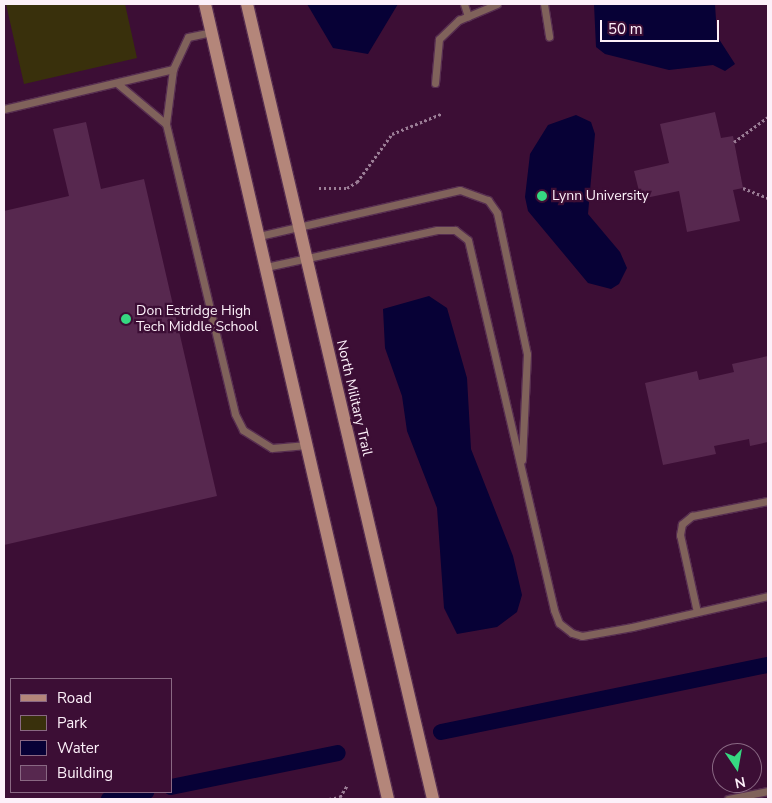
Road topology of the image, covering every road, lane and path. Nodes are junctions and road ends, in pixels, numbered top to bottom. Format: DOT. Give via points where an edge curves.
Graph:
graph roads {
  1 [pos="205,4"];
  2 [pos="247,4"];
  3 [pos="464,4"];
  4 [pos="497,4"];
  5 [pos="544,4"];
  6 [pos="468,16"];
  7 [pos="212,32"];
  8 [pos="549,37"];
  9 [pos="173,69"];
  10 [pos="435,83"];
  11 [pos="118,84"];
  12 [pos="4,109"];
  13 [pos="441,114"];
  14 [pos="768,117"];
  15 [pos="166,124"];
  16 [pos="734,142"];
  17 [pos="319,188"];
  18 [pos="743,188"];
  19 [pos="768,198"];
  20 [pos="299,227"];
  21 [pos="259,236"];
  22 [pos="306,259"];
  23 [pos="266,267"];
  24 [pos="307,445"];
  25 [pos="521,468"];
  26 [pos="768,500"];
  27 [pos="768,596"];
  28 [pos="697,612"];
  29 [pos="346,787"];
  30 [pos="768,791"];
  31 [pos="329,799"];
  32 [pos="388,799"];
  33 [pos="433,799"];
  34 [pos="728,799"];
  1 -- 7 [label="main road"];
  2 -- 20 [label="main road, North Military Trail"];
  3 -- 6 [label="lane"];
  4 -- 6 [label="lane"];
  5 -- 8 [label="lane"];
  6 -- 10 [label="lane" via="439,39"];
  7 -- 9 [label="lane" via="188,37"];
  7 -- 21 [label="main road"];
  9 -- 11 [label="lane"];
  9 -- 15 [label="lane"];
  11 -- 12 [label="lane"];
  11 -- 15 [label="lane"];
  13 -- 17 [label="path" via="392,134 357,182 347,188"];
  14 -- 16 [label="path"];
  15 -- 24 [label="lane" via="235,414 243,430 272,448"];
  18 -- 19 [label="path"];
  20 -- 21 [label="lane"];
  20 -- 22 [label="main road, North Military Trail"];
  20 -- 25 [label="lane" via="454,191 488,200 497,213 527,354"];
  21 -- 23 [label="main road"];
  22 -- 23 [label="lane"];
  22 -- 25 [label="lane" via="437,230 455,230 468,240"];
  22 -- 33 [label="main road, North Military Trail"];
  23 -- 24 [label="main road"];
  24 -- 32 [label="main road"];
  25 -- 28 [label="lane" via="554,610 559,622 572,633 582,636"];
  26 -- 28 [label="lane" via="692,516 682,524 680,535"];
  27 -- 28 [label="lane"];
  29 -- 31 [label="path" via="340,797"];
  30 -- 34 [label="lane"];
}
